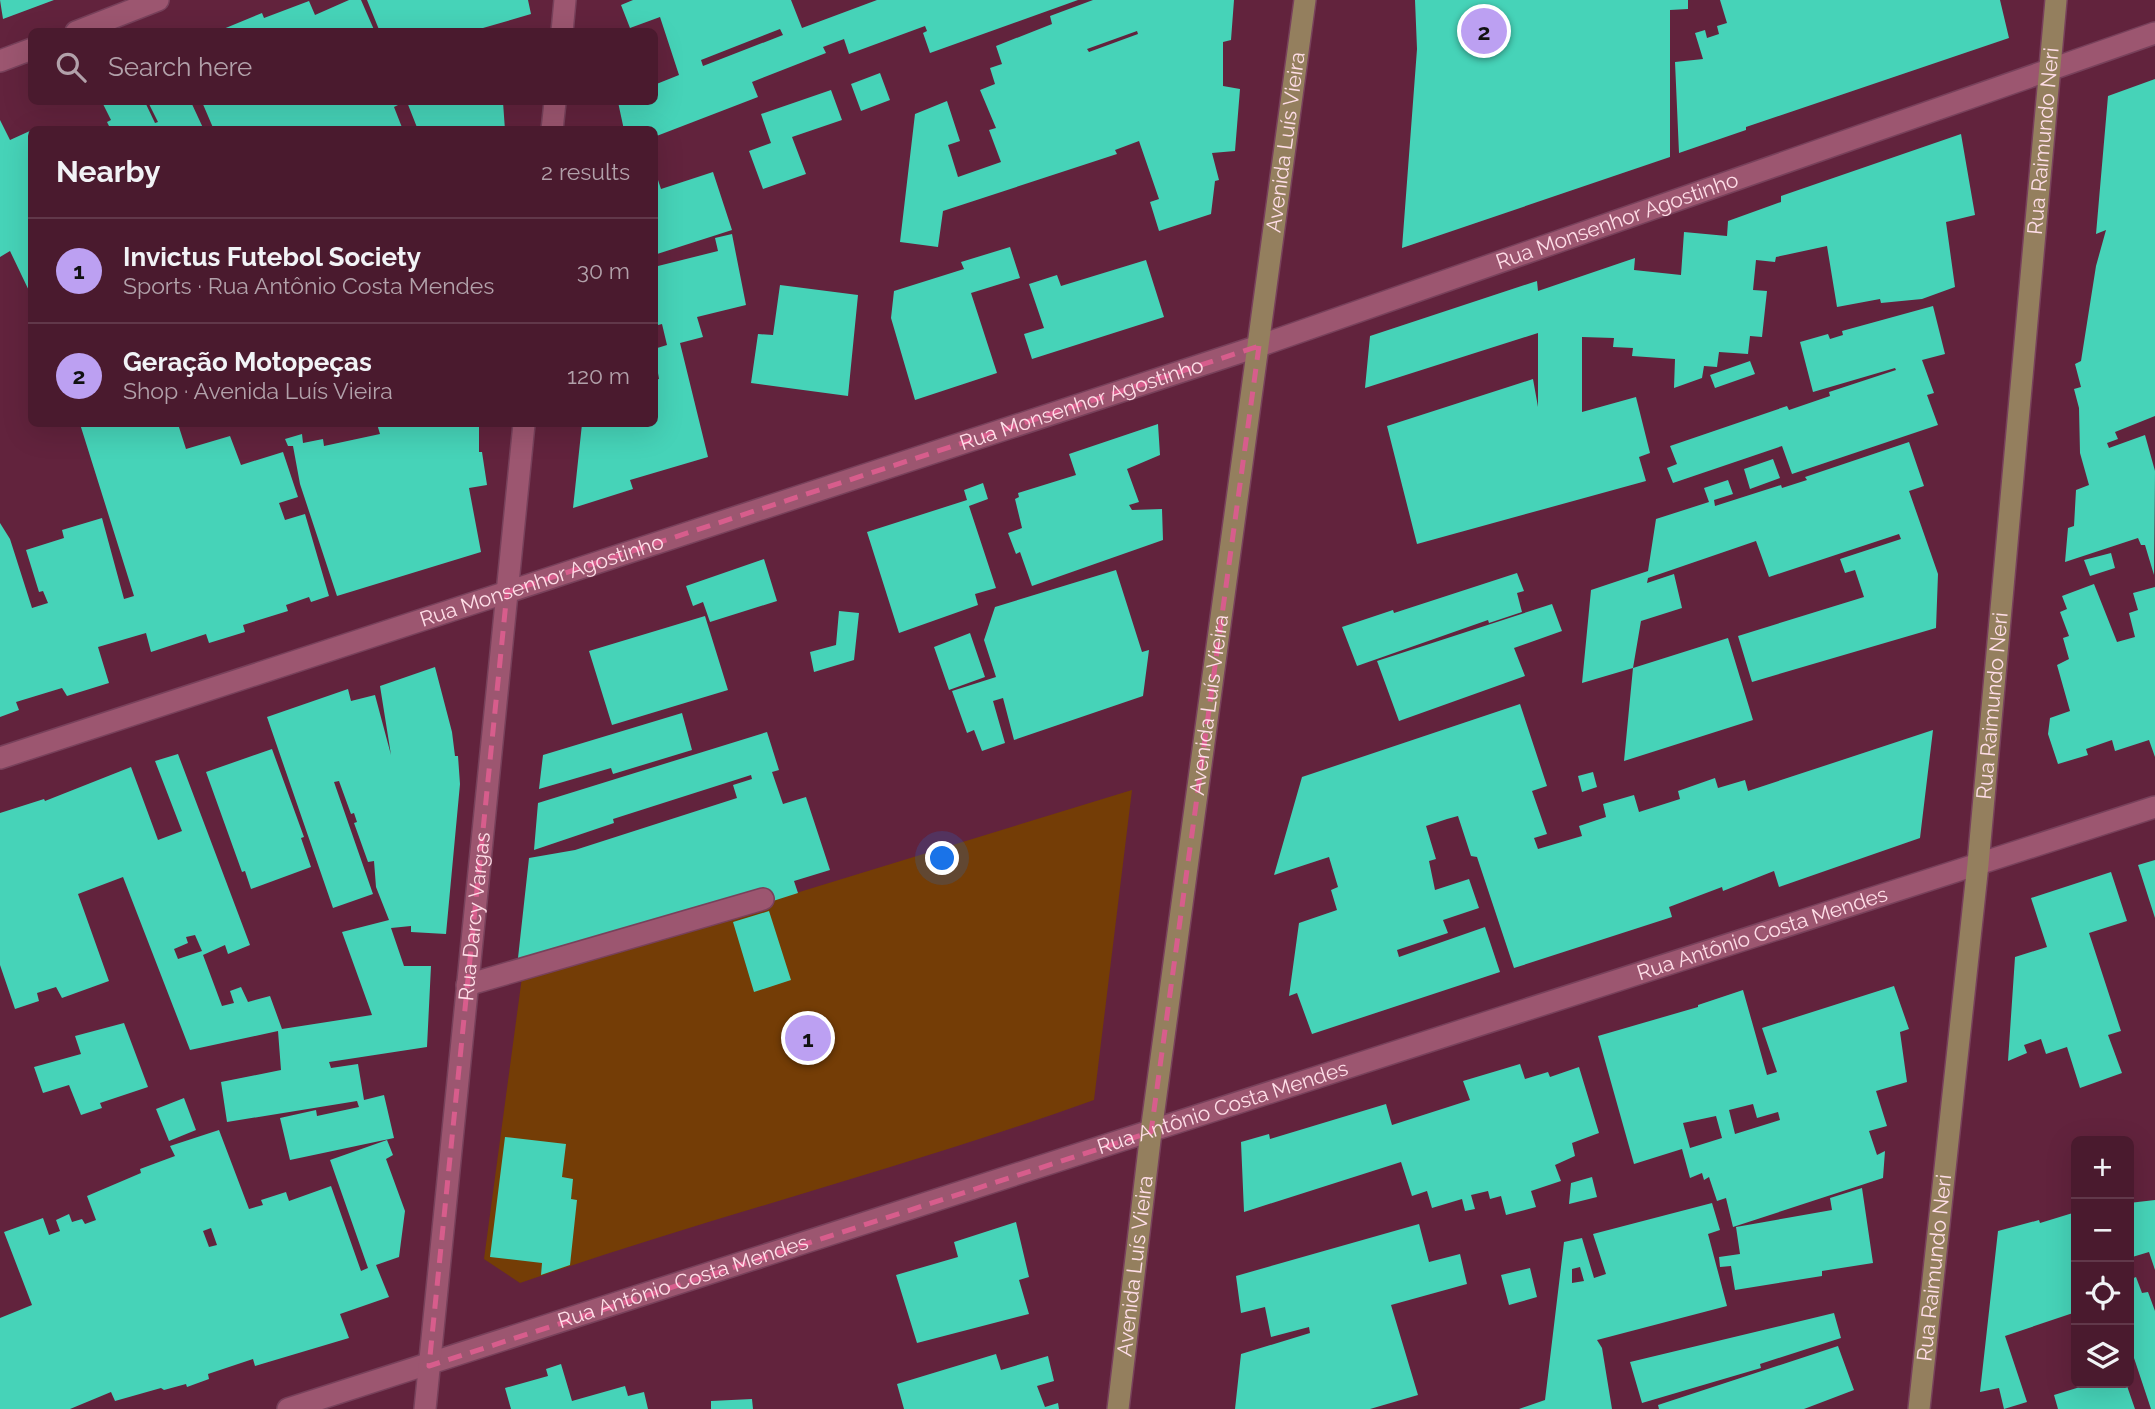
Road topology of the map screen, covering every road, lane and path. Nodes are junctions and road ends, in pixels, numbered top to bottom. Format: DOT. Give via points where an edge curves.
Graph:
graph roads {
  1 [pos="158,0"];
  2 [pos="565,0"];
  3 [pos="1305,0"];
  4 [pos="2056,0"];
  5 [pos="86,28"];
  6 [pos="562,28"];
  7 [pos="2155,33"];
  8 [pos="28,50"];
  9 [pos="0,61"];
  10 [pos="2049,68"];
  11 [pos="555,105"];
  12 [pos="552,126"];
  13 [pos="1259,346"];
  14 [pos="524,427"];
  15 [pos="507,592"];
  16 [pos="0,758"];
  17 [pos="2155,807"];
  18 [pos="1978,864"];
  19 [pos="763,899"];
  20 [pos="467,985"];
  21 [pos="1152,1132"];
  22 [pos="429,1366"];
  23 [pos="288,1409"];
  24 [pos="425,1409"];
  25 [pos="1118,1409"];
  26 [pos="1919,1409"];
  1 -- 5 [label="street"];
  2 -- 6 [label="street"];
  3 -- 13 [label="main road, Avenida Luís Vieira"];
  4 -- 10 [label="main road, Rua Raimundo Neri"];
  7 -- 10 [label="street, Rua Monsenhor Agostinho"];
  8 -- 9 [label="street"];
  10 -- 13 [label="street, Rua Monsenhor Agostinho"];
  10 -- 18 [label="main road, Rua Raimundo Neri"];
  11 -- 12 [label="street"];
  13 -- 15 [label="street, Rua Monsenhor Agostinho"];
  13 -- 21 [label="main road, Avenida Luís Vieira"];
  14 -- 15 [label="street, Rua Darcy Vargas"];
  15 -- 16 [label="street, Rua Monsenhor Agostinho"];
  15 -- 20 [label="street, Rua Darcy Vargas"];
  17 -- 18 [label="street, Rua Antônio Costa Mendes"];
  18 -- 21 [label="street, Rua Antônio Costa Mendes"];
  18 -- 26 [label="main road, Rua Raimundo Neri"];
  19 -- 20 [label="street"];
  20 -- 22 [label="street, Rua Darcy Vargas"];
  21 -- 22 [label="street, Rua Antônio Costa Mendes"];
  21 -- 25 [label="main road, Avenida Luís Vieira"];
  22 -- 23 [label="street, Rua Antônio Costa Mendes"];
  22 -- 24 [label="street, Rua Darcy Vargas"];
}
